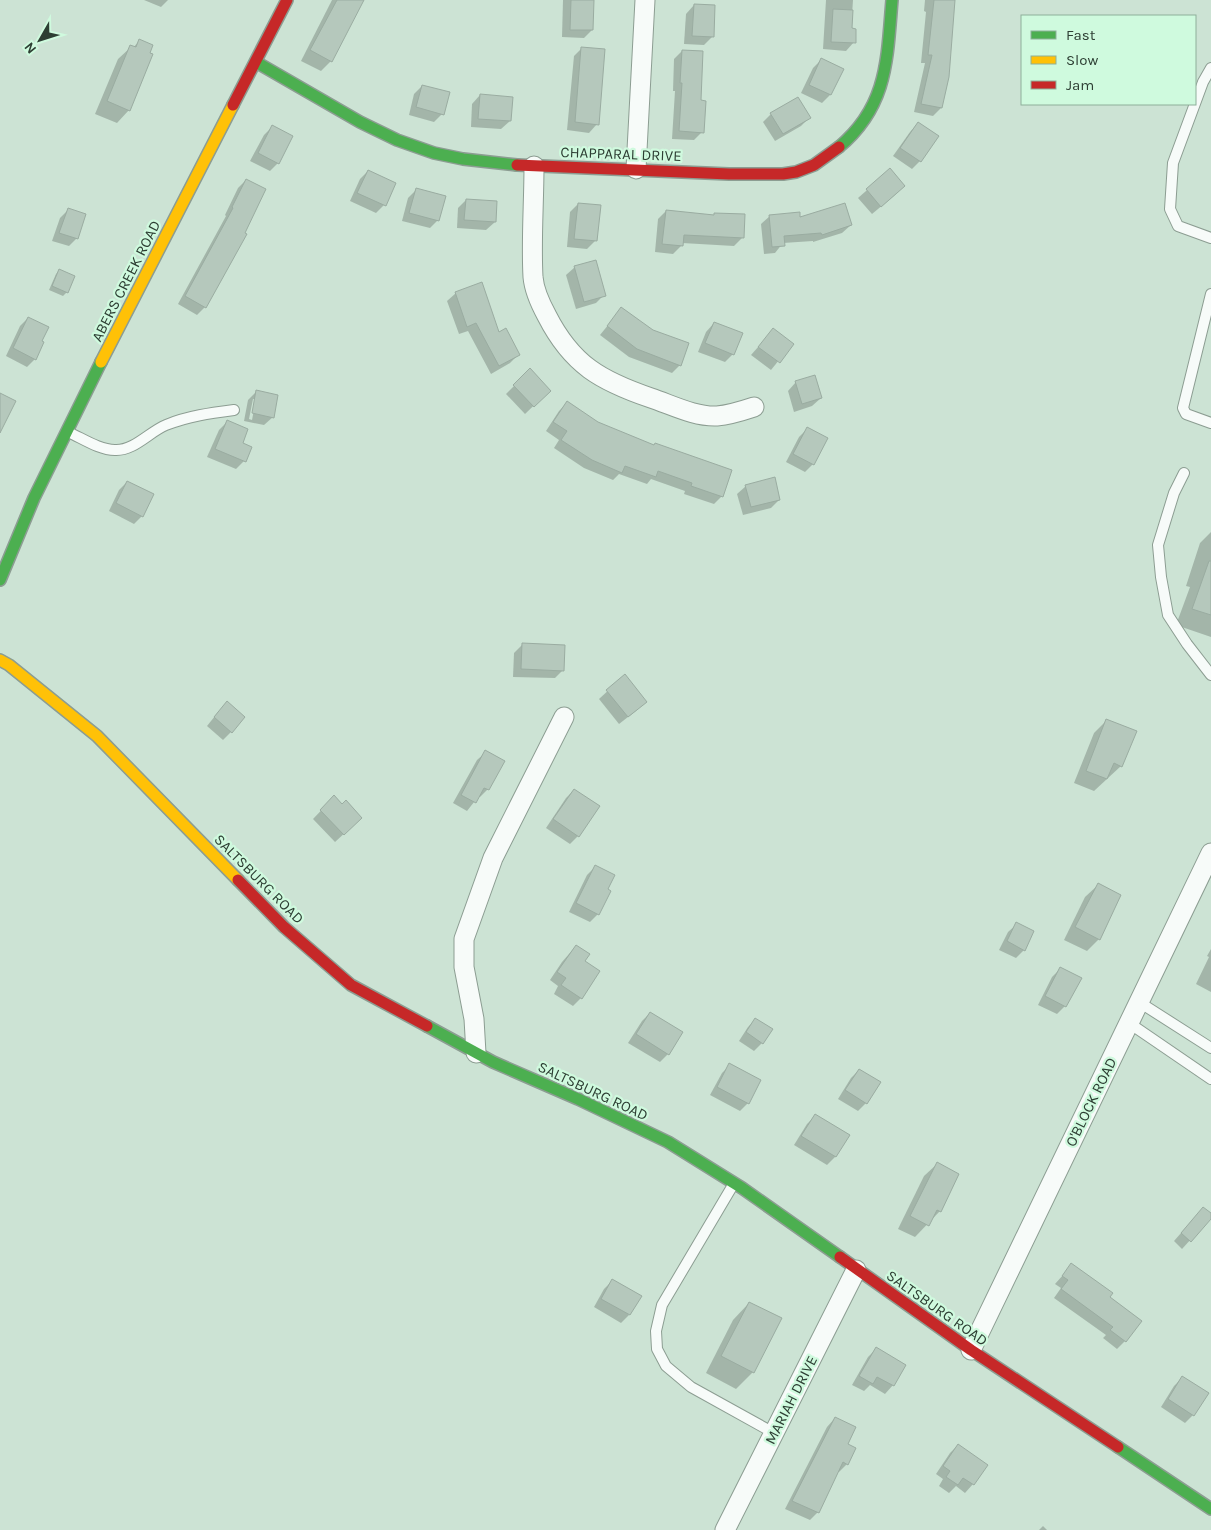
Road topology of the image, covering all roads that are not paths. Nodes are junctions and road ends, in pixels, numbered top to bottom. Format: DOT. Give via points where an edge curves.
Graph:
graph roads {
  1 [pos="287,0"];
  2 [pos="645,0"];
  3 [pos="892,0"];
  4 [pos="256,62"];
  5 [pos="1211,68"];
  6 [pos="1196,101"];
  7 [pos="1194,105"];
  8 [pos="534,166"];
  9 [pos="636,169"];
  10 [pos="1211,238"];
  11 [pos="1211,294"];
  12 [pos="754,407"];
  13 [pos="234,410"];
  14 [pos="1211,423"];
  15 [pos="67,431"];
  16 [pos="1184,473"];
  17 [pos="0,580"];
  18 [pos="0,660"];
  19 [pos="1211,675"];
  20 [pos="564,717"];
  21 [pos="1211,853"];
  22 [pos="1139,1002"];
  23 [pos="1129,1023"];
  24 [pos="1211,1048"];
  25 [pos="476,1053"];
  26 [pos="1211,1079"];
  27 [pos="734,1183"];
  28 [pos="856,1270"];
  29 [pos="971,1350"];
  30 [pos="774,1433"];
  31 [pos="1211,1509"];
  32 [pos="725,1530"];
  1 -- 4 [label="main road, ABERS CREEK ROAD"];
  2 -- 9 [label="street"];
  3 -- 9 [label="main road, CHAPPARAL DRIVE" via="885,67 878,98 854,134 826,157 809,168 787,174 733,175"];
  4 -- 8 [label="main road, CHAPPARAL DRIVE" via="377,132 406,144 464,159"];
  4 -- 15 [label="main road, ABERS CREEK ROAD"];
  5 -- 6 [label="lane"];
  7 -- 10 [label="lane" via="1173,163 1170,209 1178,226"];
  8 -- 9 [label="main road, CHAPPARAL DRIVE"];
  8 -- 12 [label="street" via="534,279 547,318 573,356 620,387 696,414 715,416"];
  11 -- 14 [label="lane" via="1182,408 1186,414"];
  13 -- 15 [label="lane" via="189,417 166,425 124,450 103,448"];
  15 -- 17 [label="main road, ABERS CREEK ROAD" via="34,498"];
  16 -- 19 [label="lane" via="1174,493 1158,545 1161,577 1168,615"];
  18 -- 25 [label="main road, SALTSBURG ROAD" via="97,736 284,927 351,985"];
  20 -- 25 [label="street" via="493,858 464,939 464,967 474,1019"];
  21 -- 22 [label="street, O'BLOCK ROAD"];
  22 -- 23 [label="street, O'BLOCK ROAD"];
  22 -- 24 [label="lane"];
  23 -- 26 [label="lane"];
  23 -- 29 [label="street, O'BLOCK ROAD"];
  25 -- 27 [label="main road, SALTSBURG ROAD" via="668,1142"];
  27 -- 28 [label="main road, SALTSBURG ROAD"];
  27 -- 30 [label="lane" via="662,1305 656,1331 657,1349 666,1366 691,1387"];
  28 -- 29 [label="main road, SALTSBURG ROAD"];
  28 -- 30 [label="street, MARIAH DRIVE"];
  29 -- 31 [label="main road, SALTSBURG ROAD"];
  30 -- 32 [label="street, MARIAH DRIVE"];
}
